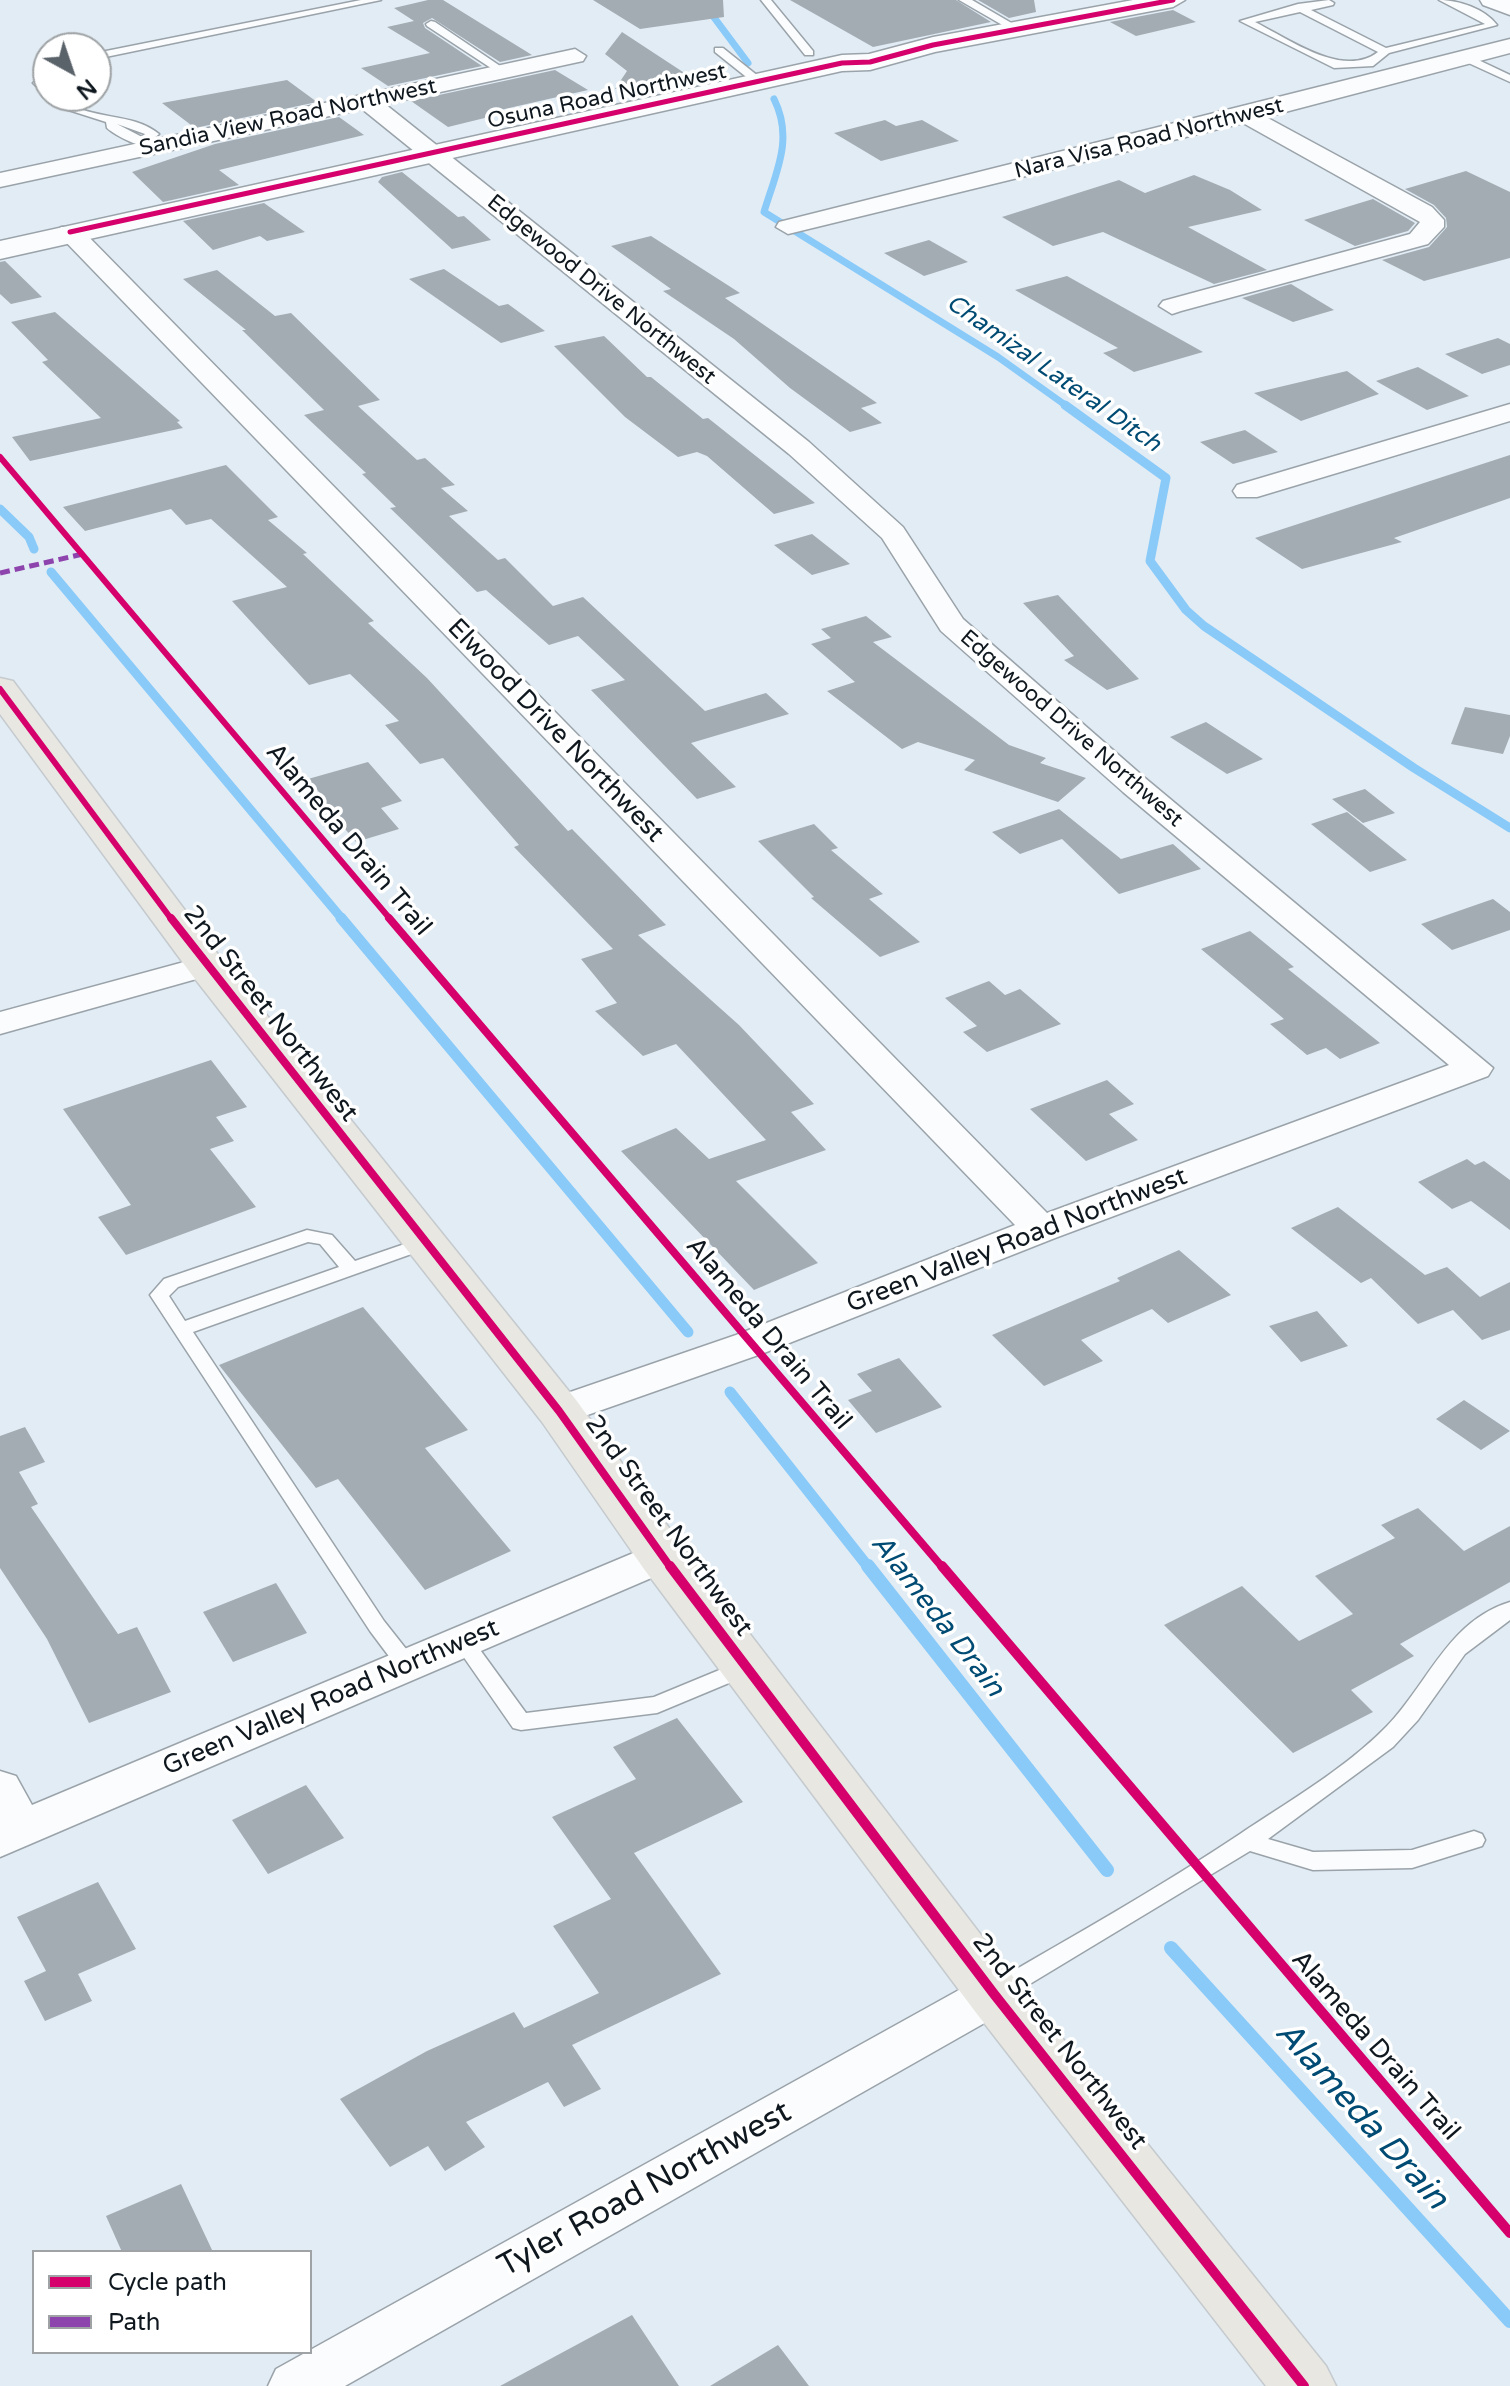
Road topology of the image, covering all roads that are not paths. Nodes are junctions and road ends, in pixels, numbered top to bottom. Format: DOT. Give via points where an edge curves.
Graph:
graph roads {
  1 [pos="376,0"];
  2 [pos="766,0"];
  3 [pos="964,0"];
  4 [pos="1285,0"];
  5 [pos="1444,0"];
  6 [pos="1492,0"];
  7 [pos="1162,1"];
  8 [pos="1329,3"];
  9 [pos="1301,8"];
  10 [pos="1501,16"];
  11 [pos="431,24"];
  12 [pos="1015,28"];
  13 [pos="1510,46"];
  14 [pos="719,50"];
  15 [pos="1385,51"];
  16 [pos="112,53"];
  17 [pos="809,53"];
  18 [pos="575,56"];
  19 [pos="1466,58"];
  20 [pos="1369,64"];
  21 [pos="504,72"];
  22 [pos="1395,76"];
  23 [pos="1509,77"];
  24 [pos="759,82"];
  25 [pos="367,101"];
  26 [pos="73,112"];
  27 [pos="1246,115"];
  28 [pos="111,121"];
  29 [pos="147,138"];
  30 [pos="433,153"];
  31 [pos="0,180"];
  32 [pos="788,227"];
  33 [pos="0,232"];
  34 [pos="70,232"];
  35 [pos="0,250"];
  36 [pos="1172,306"];
  37 [pos="1510,412"];
  38 [pos="1247,491"];
  39 [pos="0,689"];
  40 [pos="206,966"];
  41 [pos="0,1023"];
  42 [pos="1475,1068"];
  43 [pos="1041,1229"];
  44 [pos="425,1243"];
  45 [pos="351,1269"];
  46 [pos="181,1329"];
  47 [pos="559,1411"];
  48 [pos="662,1556"];
  49 [pos="1510,1610"];
  50 [pos="463,1641"];
  51 [pos="407,1665"];
  52 [pos="746,1667"];
  53 [pos="0,1789"];
  54 [pos="11,1834"];
  55 [pos="1474,1840"];
  56 [pos="1246,1841"];
  57 [pos="994,1994"];
  58 [pos="295,2386"];
  59 [pos="1304,2386"];
  1 -- 16 [label="lane"];
  2 -- 17 [label="lane"];
  3 -- 12 [label="lane"];
  4 -- 9 [label="lane"];
  5 -- 10 [label="lane" via="1486,18"];
  6 -- 10 [label="main road"];
  7 -- 12 [label="main road, Osuna Road Northwest"];
  8 -- 9 [label="lane"];
  9 -- 15 [label="lane"];
  9 -- 20 [label="lane" via="1245,21 1334,65"];
  10 -- 15 [label="lane"];
  11 -- 21 [label="lane"];
  12 -- 24 [label="main road, Osuna Road Northwest"];
  13 -- 19 [label="street, Nara Visa Road Northwest"];
  14 -- 24 [label="lane"];
  15 -- 20 [label="lane"];
  18 -- 21 [label="street, Sandia View Road Northwest"];
  19 -- 22 [label="street, Nara Visa Road Northwest"];
  19 -- 23 [label="lane"];
  20 -- 22 [label="lane"];
  21 -- 25 [label="street, Sandia View Road Northwest"];
  22 -- 27 [label="street, Nara Visa Road Northwest"];
  24 -- 30 [label="main road, Osuna Road Northwest"];
  25 -- 29 [label="street, Sandia View Road Northwest"];
  25 -- 30 [label="street, Edgewood Drive Northwest"];
  26 -- 28 [label="lane"];
  27 -- 32 [label="street, Nara Visa Road Northwest"];
  27 -- 36 [label="street" via="1423,212 1432,227 1419,239"];
  28 -- 29 [label="lane" via="134,122"];
  28 -- 29 [label="lane" via="112,128 131,140"];
  29 -- 31 [label="street, Sandia View Road Northwest"];
  30 -- 34 [label="main road, Osuna Road Northwest"];
  30 -- 42 [label="street, Edgewood Drive Northwest" via="799,448 893,533 952,625 1134,785"];
  33 -- 34 [label="main road, Osuna Road Northwest"];
  34 -- 35 [label="main road, Osuna Road Northwest"];
  34 -- 43 [label="street, Elwood Drive Northwest"];
  37 -- 38 [label="street"];
  39 -- 40 [label="main road, 2nd Street Northwest"];
  40 -- 41 [label="street"];
  40 -- 44 [label="main road, 2nd Street Northwest"];
  42 -- 43 [label="street, Green Valley Road Northwest"];
  43 -- 47 [label="street, Green Valley Road Northwest" via="750,1344"];
  44 -- 45 [label="lane"];
  44 -- 47 [label="main road, 2nd Street Northwest"];
  45 -- 46 [label="lane"];
  45 -- 46 [label="lane" via="326,1239 307,1236 171,1283 159,1295"];
  46 -- 51 [label="lane"];
  47 -- 48 [label="main road, 2nd Street Northwest"];
  48 -- 50 [label="street, Green Valley Road Northwest"];
  48 -- 52 [label="main road, 2nd Street Northwest"];
  49 -- 56 [label="lane" via="1446,1661 1391,1736"];
  50 -- 51 [label="street, Green Valley Road Northwest"];
  50 -- 52 [label="lane" via="521,1722 657,1705"];
  51 -- 54 [label="street, Green Valley Road Northwest"];
  52 -- 57 [label="main road, 2nd Street Northwest"];
  53 -- 54 [label="street"];
  55 -- 56 [label="lane" via="1412,1859 1313,1861"];
  56 -- 57 [label="lane"];
  57 -- 58 [label="street, Tyler Road Northwest"];
  57 -- 59 [label="main road, 2nd Street Northwest"];
}
